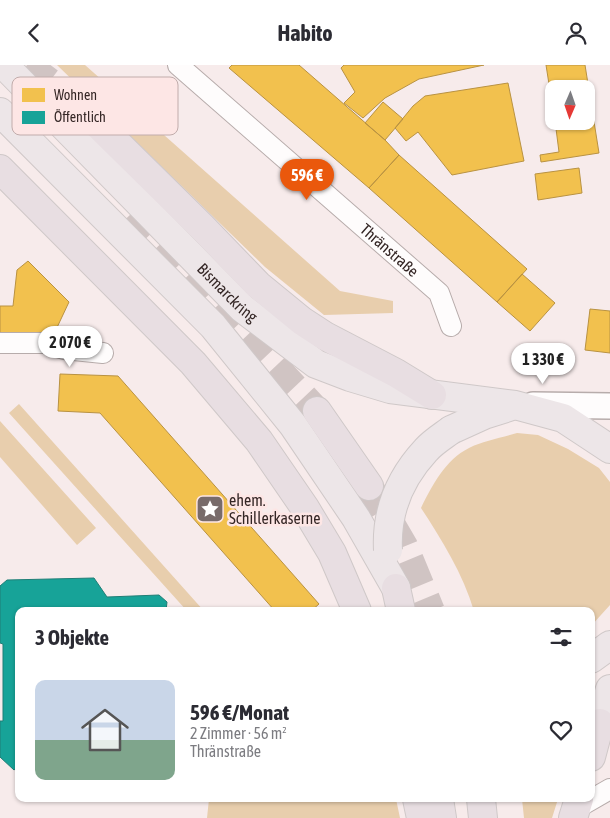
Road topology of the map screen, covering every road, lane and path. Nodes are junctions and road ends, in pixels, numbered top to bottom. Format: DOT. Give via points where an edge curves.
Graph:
graph roads {
  1 [pos="4,65"];
  2 [pos="178,65"];
  3 [pos="16,77"];
  4 [pos="0,112"];
  5 [pos="12,124"];
  6 [pos="23,135"];
  7 [pos="73,135"];
  8 [pos="109,135"];
  9 [pos="0,169"];
  10 [pos="451,326"];
  11 [pos="0,343"];
  12 [pos="103,353"];
  13 [pos="432,395"];
  14 [pos="515,405"];
  15 [pos="610,406"];
  16 [pos="317,411"];
  17 [pos="610,449"];
  18 [pos="369,486"];
  19 [pos="402,604"];
  20 [pos="354,607"];
  21 [pos="610,645"];
  22 [pos="595,656"];
  23 [pos="610,689"];
  24 [pos="605,734"];
  25 [pos="595,750"];
  26 [pos="610,789"];
  27 [pos="595,797"];
  28 [pos="418,802"];
  29 [pos="439,802"];
  30 [pos="481,802"];
  31 [pos="421,818"];
  32 [pos="442,818"];
  33 [pos="483,818"];
  1 -- 3 [label="main road, Bismarckring"];
  2 -- 10 [label="street, Thränstraße" via="439,293"];
  4 -- 5 [label="main road, Bismarckring"];
  6 -- 19 [label="main road, Bismarckring" via="213,326 294,425 356,518"];
  7 -- 13 [label="main road, Bismarckring" via="242,308 316,364 390,389"];
  8 -- 13 [label="highway" via="258,285 302,321"];
  9 -- 20 [label="highway" via="193,363 259,441 332,553"];
  11 -- 12 [label="street" via="45,343 64,349"];
  13 -- 14 [label="main road, Bismarckring"];
  14 -- 15 [label="street"];
  14 -- 17 [label="main road, Bismarckring" via="563,418"];
  14 -- 19 [label="main road, bridge" via="451,430 427,448 408,471 390,517 387,536"];
  16 -- 18 [label="highway"];
  21 -- 22 [label="main road"];
  23 -- 24 [label="main road"];
  24 -- 25 [label="highway"];
  26 -- 27 [label="street"];
  28 -- 31 [label="highway"];
  29 -- 32 [label="highway"];
  30 -- 33 [label="highway"];
}
